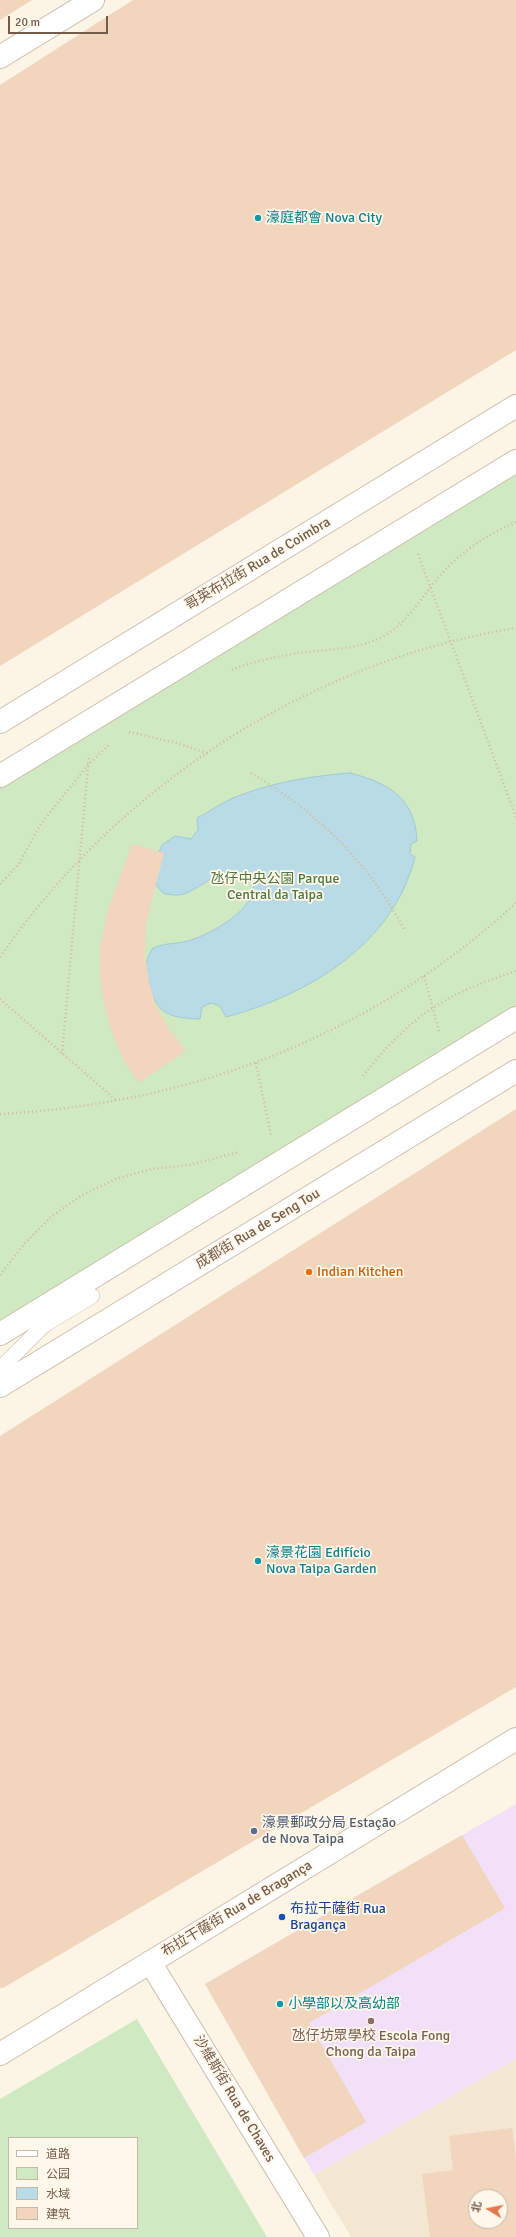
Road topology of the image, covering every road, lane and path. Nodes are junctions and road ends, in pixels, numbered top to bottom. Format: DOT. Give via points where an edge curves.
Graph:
graph roads {
  1 [pos="93,0"];
  2 [pos="0,57"];
  3 [pos="516,406"];
  4 [pos="516,461"];
  5 [pos="516,522"];
  6 [pos="408,527"];
  7 [pos="431,588"];
  8 [pos="516,628"];
  9 [pos="451,642"];
  10 [pos="228,672"];
  11 [pos="93,720"];
  12 [pos="0,722"];
  13 [pos="131,726"];
  14 [pos="113,741"];
  15 [pos="207,753"];
  16 [pos="88,765"];
  17 [pos="251,773"];
  18 [pos="0,776"];
  19 [pos="516,817"];
  20 [pos="80,860"];
  21 [pos="0,884"];
  22 [pos="516,903"];
  23 [pos="405,932"];
  24 [pos="0,957"];
  25 [pos="516,971"];
  26 [pos="424,976"];
  27 [pos="0,1000"];
  28 [pos="433,1006"];
  29 [pos="516,1018"];
  30 [pos="62,1054"];
  31 [pos="256,1063"];
  32 [pos="444,1063"];
  33 [pos="516,1072"];
  34 [pos="361,1079"];
  35 [pos="116,1102"];
  36 [pos="0,1114"];
  37 [pos="243,1151"];
  38 [pos="277,1164"];
  39 [pos="0,1275"];
  40 [pos="92,1296"];
  41 [pos="0,1334"];
  42 [pos="0,1369"];
  43 [pos="0,1386"];
  44 [pos="516,1739"];
  45 [pos="150,1962"];
  46 [pos="0,2054"];
  47 [pos="318,2237"];
  1 -- 2 [label="street"];
  3 -- 12 [label="street, 哥英布拉街 Rua de Coimbra"];
  4 -- 6 [label="street"];
  5 -- 7 [label="path" via="497,530 466,552 438,577"];
  6 -- 7 [label="path"];
  6 -- 11 [label="street"];
  7 -- 9 [label="path"];
  7 -- 10 [label="path" via="410,615 382,636 349,648 297,653"];
  8 -- 9 [label="path"];
  9 -- 15 [label="path" via="382,664 323,688 266,716"];
  9 -- 19 [label="path"];
  11 -- 16 [label="path"];
  11 -- 18 [label="street"];
  13 -- 15 [label="path" via="124,731"];
  14 -- 16 [label="path"];
  15 -- 20 [label="path" via="135,808"];
  16 -- 20 [label="path"];
  16 -- 21 [label="path" via="40,825 19,864"];
  17 -- 23 [label="path" via="304,808 340,840 380,890"];
  20 -- 24 [label="path" via="45,897"];
  20 -- 30 [label="path"];
  22 -- 26 [label="path"];
  25 -- 28 [label="path" via="468,988"];
  26 -- 28 [label="path"];
  26 -- 31 [label="path" via="349,1020 300,1045"];
  27 -- 30 [label="path"];
  28 -- 32 [label="path"];
  28 -- 34 [label="path" via="405,1028"];
  29 -- 32 [label="street"];
  30 -- 35 [label="path"];
  31 -- 35 [label="path" via="203,1081"];
  31 -- 38 [label="path"];
  32 -- 38 [label="street"];
  33 -- 43 [label="street, 成都街 Rua de Seng Tou"];
  35 -- 36 [label="path" via="68,1109"];
  37 -- 39 [label="path" via="189,1165 152,1169 116,1179 82,1195 51,1217 25,1243"];
  38 -- 41 [label="street"];
  40 -- 42 [label="lane" via="44,1325"];
  44 -- 45 [label="street, 布拉干薩街 Rua de Bragança"];
  45 -- 46 [label="street, 布拉干薩街 Rua de Bragança"];
  45 -- 47 [label="street, 沙維斯街 Rua de Chaves"];
}
